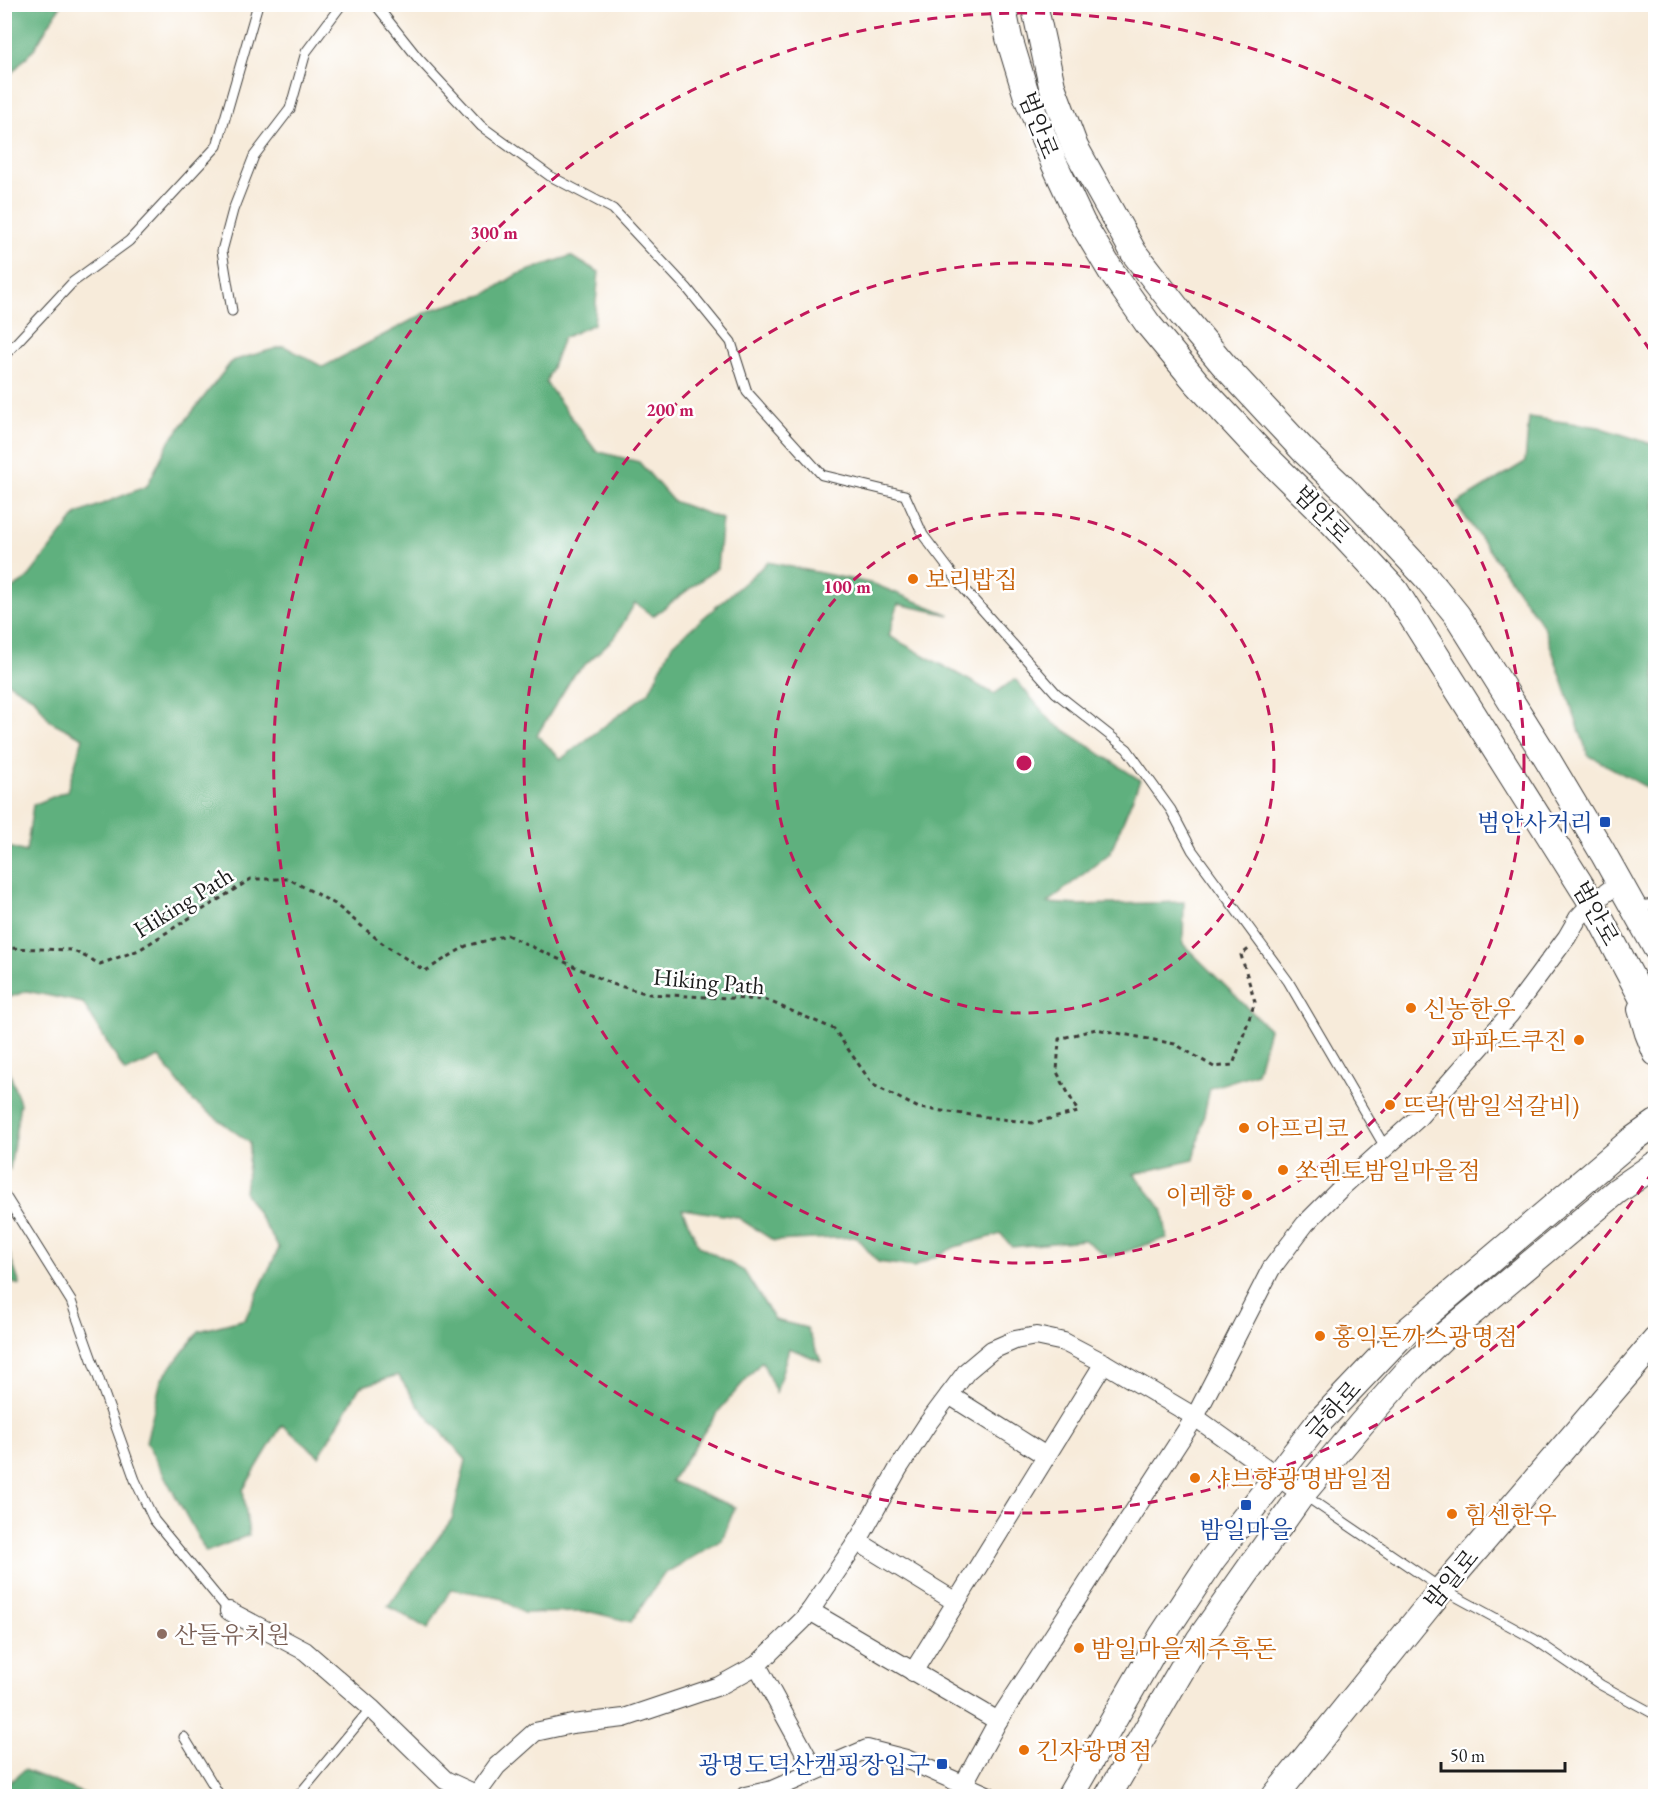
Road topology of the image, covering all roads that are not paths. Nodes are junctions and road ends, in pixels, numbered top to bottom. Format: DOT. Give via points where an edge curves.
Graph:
graph roads {
  1 [pos="258,4"];
  2 [pos="342,4"];
  3 [pos="375,4"];
  4 [pos="1002,4"];
  5 [pos="1034,4"];
  6 [pos="232,311"];
  7 [pos="4,356"];
  8 [pos="1619,883"];
  9 [pos="1592,903"];
  10 [pos="1644,906"];
  11 [pos="1656,948"];
  12 [pos="1636,988"];
  13 [pos="1656,1024"];
  14 [pos="1656,1053"];
  15 [pos="1656,1102"];
  16 [pos="1656,1123"];
  17 [pos="1632,1140"];
  18 [pos="1384,1147"];
  19 [pos="1656,1164"];
  20 [pos="1656,1183"];
  21 [pos="1617,1191"];
  22 [pos="4,1194"];
  23 [pos="1656,1340"];
  24 [pos="1104,1363"];
  25 [pos="949,1395"];
  26 [pos="1195,1417"];
  27 [pos="1046,1456"];
  28 [pos="1276,1476"];
  29 [pos="1302,1494"];
  30 [pos="857,1541"];
  31 [pos="1442,1589"];
  32 [pos="956,1602"];
  33 [pos="230,1611"];
  34 [pos="810,1611"];
  35 [pos="757,1665"];
  36 [pos="913,1672"];
  37 [pos="371,1708"];
  38 [pos="1656,1715"];
  39 [pos="998,1721"];
  40 [pos="184,1737"];
  41 [pos="815,1772"];
  42 [pos="963,1785"];
  43 [pos="478,1796"];
  44 [pos="220,1797"];
  45 [pos="298,1797"];
  46 [pos="745,1797"];
  47 [pos="988,1797"];
  48 [pos="1070,1797"];
  49 [pos="1108,1797"];
  50 [pos="1275,1797"];
  1 -- 7 [label="lane" via="217,146 129,241 73,282"];
  2 -- 6 [label="lane" via="306,52 290,109 254,156 233,210 222,251"];
  3 -- 18 [label="lane" via="481,126 550,176 613,209 731,342 747,392 822,475 905,495 923,535 964,589 1056,693 1127,749 1171,810 1192,850 1287,981"];
  4 -- 9 [label="main road, 범안로" via="1027,97 1046,144 1082,223 1111,271 1197,383 1395,590"];
  5 -- 8 [label="main road, 범안로" via="1052,86 1075,147 1134,253 1230,372 1347,492 1457,615"];
  8 -- 9 [label="street"];
  8 -- 10 [label="main road, 범안로"];
  9 -- 12 [label="main road, 범안로"];
  9 -- 18 [label="street" via="1510,1014 1417,1119"];
  10 -- 11 [label="main road, 범안로"];
  12 -- 13 [label="main road, 범안로"];
  12 -- 14 [label="main road"];
  15 -- 17 [label="main road"];
  16 -- 17 [label="main road, 금하로"];
  17 -- 28 [label="main road, 금하로" via="1400,1337 1319,1422"];
  18 -- 26 [label="street" via="1305,1224 1271,1269"];
  19 -- 21 [label="main road, 금하로"];
  20 -- 21 [label="main road"];
  21 -- 29 [label="main road, 금하로" via="1446,1334 1403,1377"];
  22 -- 33 [label="lane" via="71,1301 135,1480 154,1520"];
  23 -- 31 [label="main road, 밤일로"];
  24 -- 25 [label="street" via="1064,1342 1036,1336 1015,1340 992,1350 967,1371"];
  24 -- 26 [label="street"];
  24 -- 27 [label="street"];
  25 -- 27 [label="street"];
  25 -- 30 [label="street" via="898,1469"];
  26 -- 28 [label="street"];
  26 -- 39 [label="street"];
  27 -- 32 [label="street"];
  28 -- 29 [label="street"];
  28 -- 48 [label="main road, 금하로" via="1212,1560 1162,1636"];
  29 -- 31 [label="lane"];
  29 -- 49 [label="main road, 금하로" via="1199,1640"];
  30 -- 32 [label="street"];
  30 -- 34 [label="street"];
  31 -- 38 [label="lane" via="1534,1639 1601,1685"];
  31 -- 50 [label="main road, 밤일로"];
  32 -- 36 [label="street"];
  33 -- 37 [label="street" via="305,1651"];
  34 -- 35 [label="street"];
  34 -- 36 [label="street"];
  35 -- 41 [label="street"];
  35 -- 43 [label="street" via="719,1686 624,1719 535,1732 496,1766"];
  36 -- 39 [label="street"];
  37 -- 43 [label="street" via="445,1780"];
  37 -- 45 [label="lane"];
  39 -- 42 [label="street"];
  40 -- 44 [label="lane"];
  41 -- 42 [label="street" via="867,1749 906,1759"];
  41 -- 46 [label="street"];
  42 -- 47 [label="street"];
}
